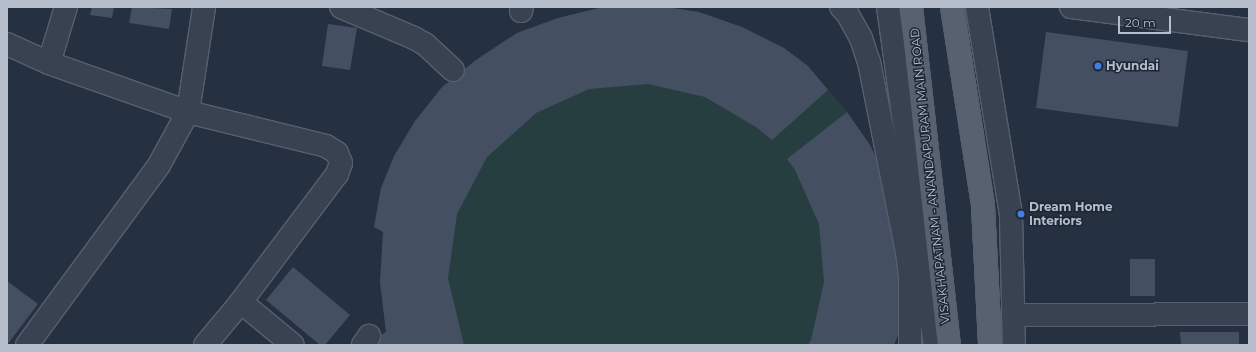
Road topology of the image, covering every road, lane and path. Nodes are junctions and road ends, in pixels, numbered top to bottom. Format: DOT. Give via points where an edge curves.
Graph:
graph roads {
  1 [pos="66,7"];
  2 [pos="204,7"];
  3 [pos="341,7"];
  4 [pos="841,7"];
  5 [pos="888,7"];
  6 [pos="911,7"];
  7 [pos="952,7"];
  8 [pos="977,7"];
  9 [pos="985,7"];
  10 [pos="1071,7"];
  11 [pos="1171,13"];
  12 [pos="1249,30"];
  13 [pos="893,36"];
  14 [pos="861,38"];
  15 [pos="7,44"];
  16 [pos="49,64"];
  17 [pos="453,70"];
  18 [pos="188,112"];
  19 [pos="241,302"];
  20 [pos="1249,314"];
  21 [pos="1013,315"];
  22 [pos="27,345"];
  23 [pos="205,345"];
  24 [pos="293,345"];
  25 [pos="910,345"];
  26 [pos="936,345"];
  27 [pos="949,345"];
  28 [pos="990,345"];
  29 [pos="1014,345"];
  1 -- 16 [label="street"];
  2 -- 18 [label="street"];
  3 -- 17 [label="street" via="425,44"];
  4 -- 14 [label="street" via="847,12"];
  5 -- 13 [label="street"];
  6 -- 27 [label="main road, VISAKHAPATNAM - ANANDAPURAM MAIN ROAD"];
  7 -- 28 [label="main road" via="983,206"];
  8 -- 9 [label="street"];
  8 -- 21 [label="street" via="1011,215"];
  10 -- 11 [label="street"];
  11 -- 12 [label="street"];
  13 -- 14 [label="street"];
  13 -- 26 [label="street"];
  14 -- 25 [label="street" via="869,62 907,252 910,276"];
  15 -- 16 [label="street"];
  16 -- 18 [label="street"];
  18 -- 19 [label="street" via="326,146 337,153 340,163 337,174"];
  18 -- 22 [label="street" via="159,165"];
  19 -- 23 [label="street"];
  19 -- 24 [label="street"];
  20 -- 21 [label="street"];
  21 -- 29 [label="street"];
}
